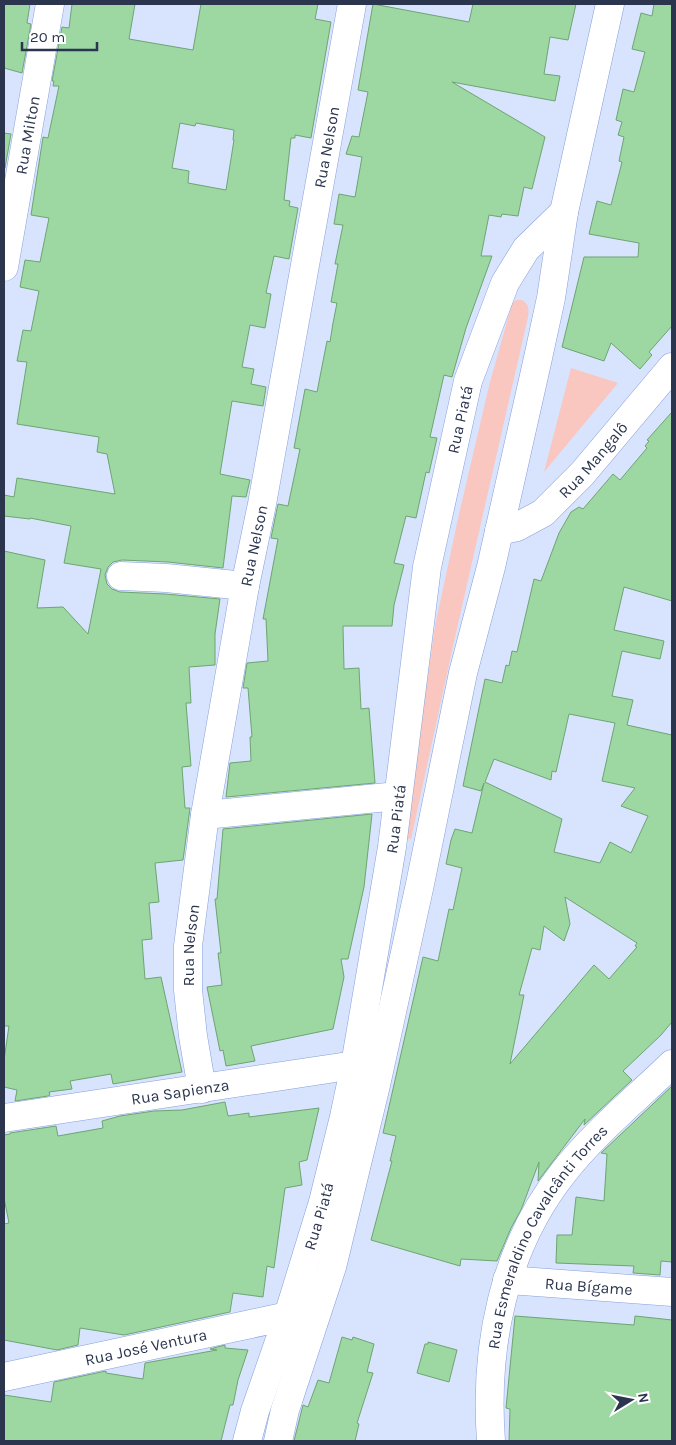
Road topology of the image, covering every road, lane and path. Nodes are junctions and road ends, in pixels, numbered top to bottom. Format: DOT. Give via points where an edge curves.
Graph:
graph roads {
  1 [pos="50,4"];
  2 [pos="352,4"];
  3 [pos="610,4"];
  4 [pos="564,212"];
  5 [pos="4,267"];
  6 [pos="514,268"];
  7 [pos="551,298"];
  8 [pos="672,367"];
  9 [pos="499,531"];
  10 [pos="121,576"];
  11 [pos="245,586"];
  12 [pos="398,796"];
  13 [pos="205,815"];
  14 [pos="672,1064"];
  15 [pos="356,1065"];
  16 [pos="202,1089"];
  17 [pos="4,1118"];
  18 [pos="507,1280"];
  19 [pos="672,1292"];
  20 [pos="288,1316"];
  21 [pos="4,1377"];
  22 [pos="247,1441"];
  23 [pos="278,1441"];
  24 [pos="491,1441"];
  1 -- 5 [label="street, Rua Milton"];
  2 -- 11 [label="street, Rua Nelson"];
  3 -- 4 [label="street, Rua Piatá"];
  4 -- 6 [label="street, Rua Piatá" via="526,249"];
  4 -- 7 [label="street, Rua Piatá"];
  6 -- 7 [label="street" via="534,268 544,279"];
  6 -- 12 [label="street, Rua Piatá" via="505,283 468,381 427,567"];
  7 -- 9 [label="street, Rua Piatá"];
  8 -- 9 [label="street, Rua Mangalô" via="582,474 543,513 517,527"];
  9 -- 23 [label="street, Rua Piatá" via="463,673 353,1183 332,1268 285,1410"];
  10 -- 11 [label="street"];
  11 -- 13 [label="street, Rua Nelson"];
  12 -- 13 [label="street"];
  12 -- 15 [label="street, Rua Piatá"];
  13 -- 16 [label="street, Rua Nelson" via="188,946 188,990"];
  14 -- 18 [label="street, Rua Esmeraldino Cavalcânti Torres" via="564,1172 538,1209"];
  15 -- 16 [label="street, Rua Sapienza"];
  15 -- 20 [label="street, Rua Piatá" via="325,1194"];
  16 -- 17 [label="street, Rua Sapienza"];
  18 -- 19 [label="street, Rua Bígame"];
  18 -- 24 [label="street, Rua Esmeraldino Cavalcânti Torres" via="490,1374"];
  20 -- 21 [label="street, Rua José Ventura"];
  20 -- 22 [label="street, Rua Piatá"];
}
